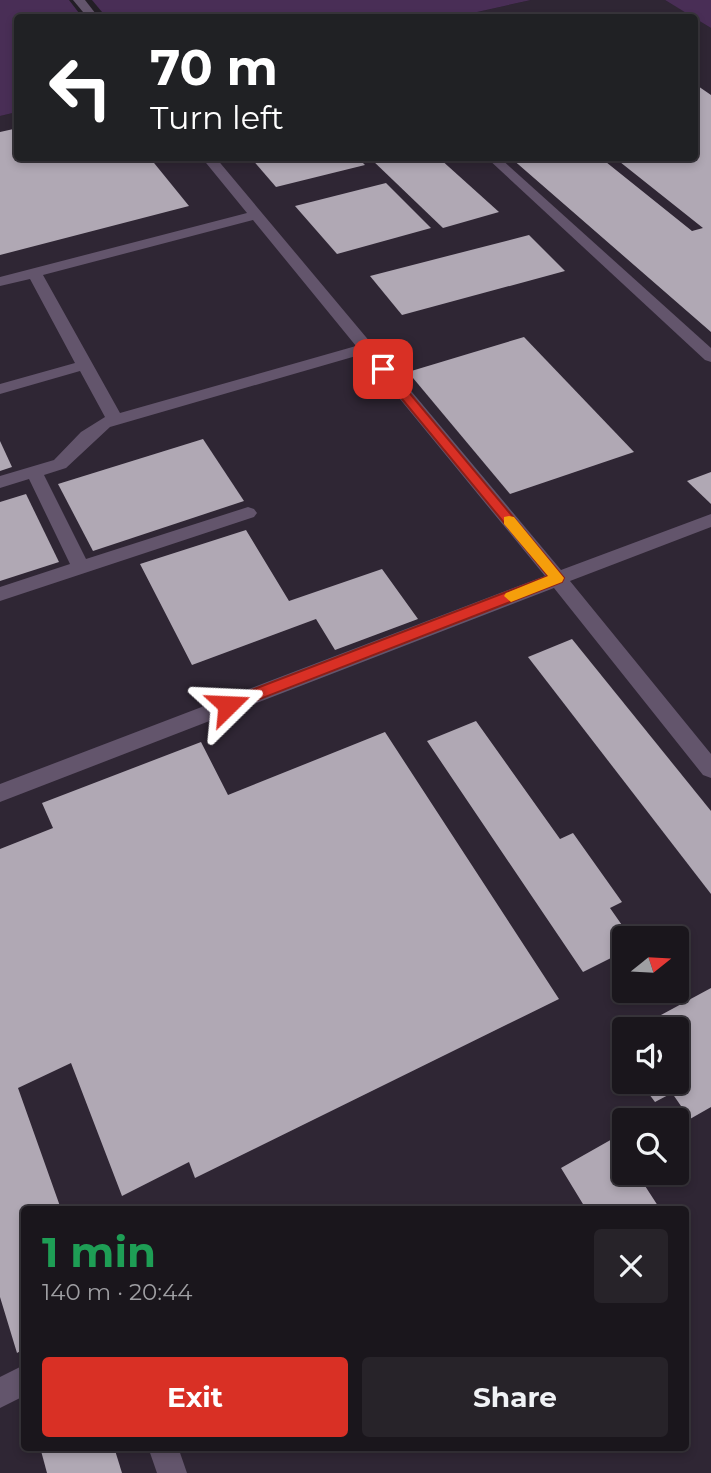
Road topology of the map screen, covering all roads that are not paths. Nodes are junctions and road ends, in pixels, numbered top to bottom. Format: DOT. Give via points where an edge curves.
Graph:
graph roads {
  1 [pos="79,0"];
  2 [pos="91,14"];
  3 [pos="211,161"];
  4 [pos="496,161"];
  5 [pos="256,215"];
  6 [pos="34,273"];
  7 [pos="0,282"];
  8 [pos="366,348"];
  9 [pos="711,357"];
  10 [pos="85,365"];
  11 [pos="0,389"];
  12 [pos="114,419"];
  13 [pos="34,472"];
  14 [pos="0,482"];
  15 [pos="248,513"];
  16 [pos="711,520"];
  17 [pos="81,568"];
  18 [pos="557,578"];
  19 [pos="0,594"];
  20 [pos="711,769"];
  21 [pos="0,793"];
  22 [pos="21,1382"];
  23 [pos="0,1393"];
  24 [pos="164,1451"];
  25 [pos="172,1473"];
  1 -- 2 [label="lane"];
  3 -- 5 [label="lane"];
  4 -- 9 [label="lane"];
  5 -- 6 [label="lane"];
  5 -- 8 [label="lane"];
  6 -- 7 [label="lane"];
  6 -- 10 [label="lane"];
  8 -- 12 [label="lane"];
  8 -- 18 [label="lane"];
  10 -- 11 [label="lane"];
  10 -- 12 [label="lane"];
  12 -- 13 [label="lane" via="86,436 60,464"];
  13 -- 14 [label="lane"];
  13 -- 17 [label="lane"];
  15 -- 17 [label="lane"];
  16 -- 18 [label="lane"];
  17 -- 19 [label="lane"];
  18 -- 20 [label="lane"];
  18 -- 21 [label="lane"];
  22 -- 23 [label="lane"];
  24 -- 25 [label="lane"];
}
